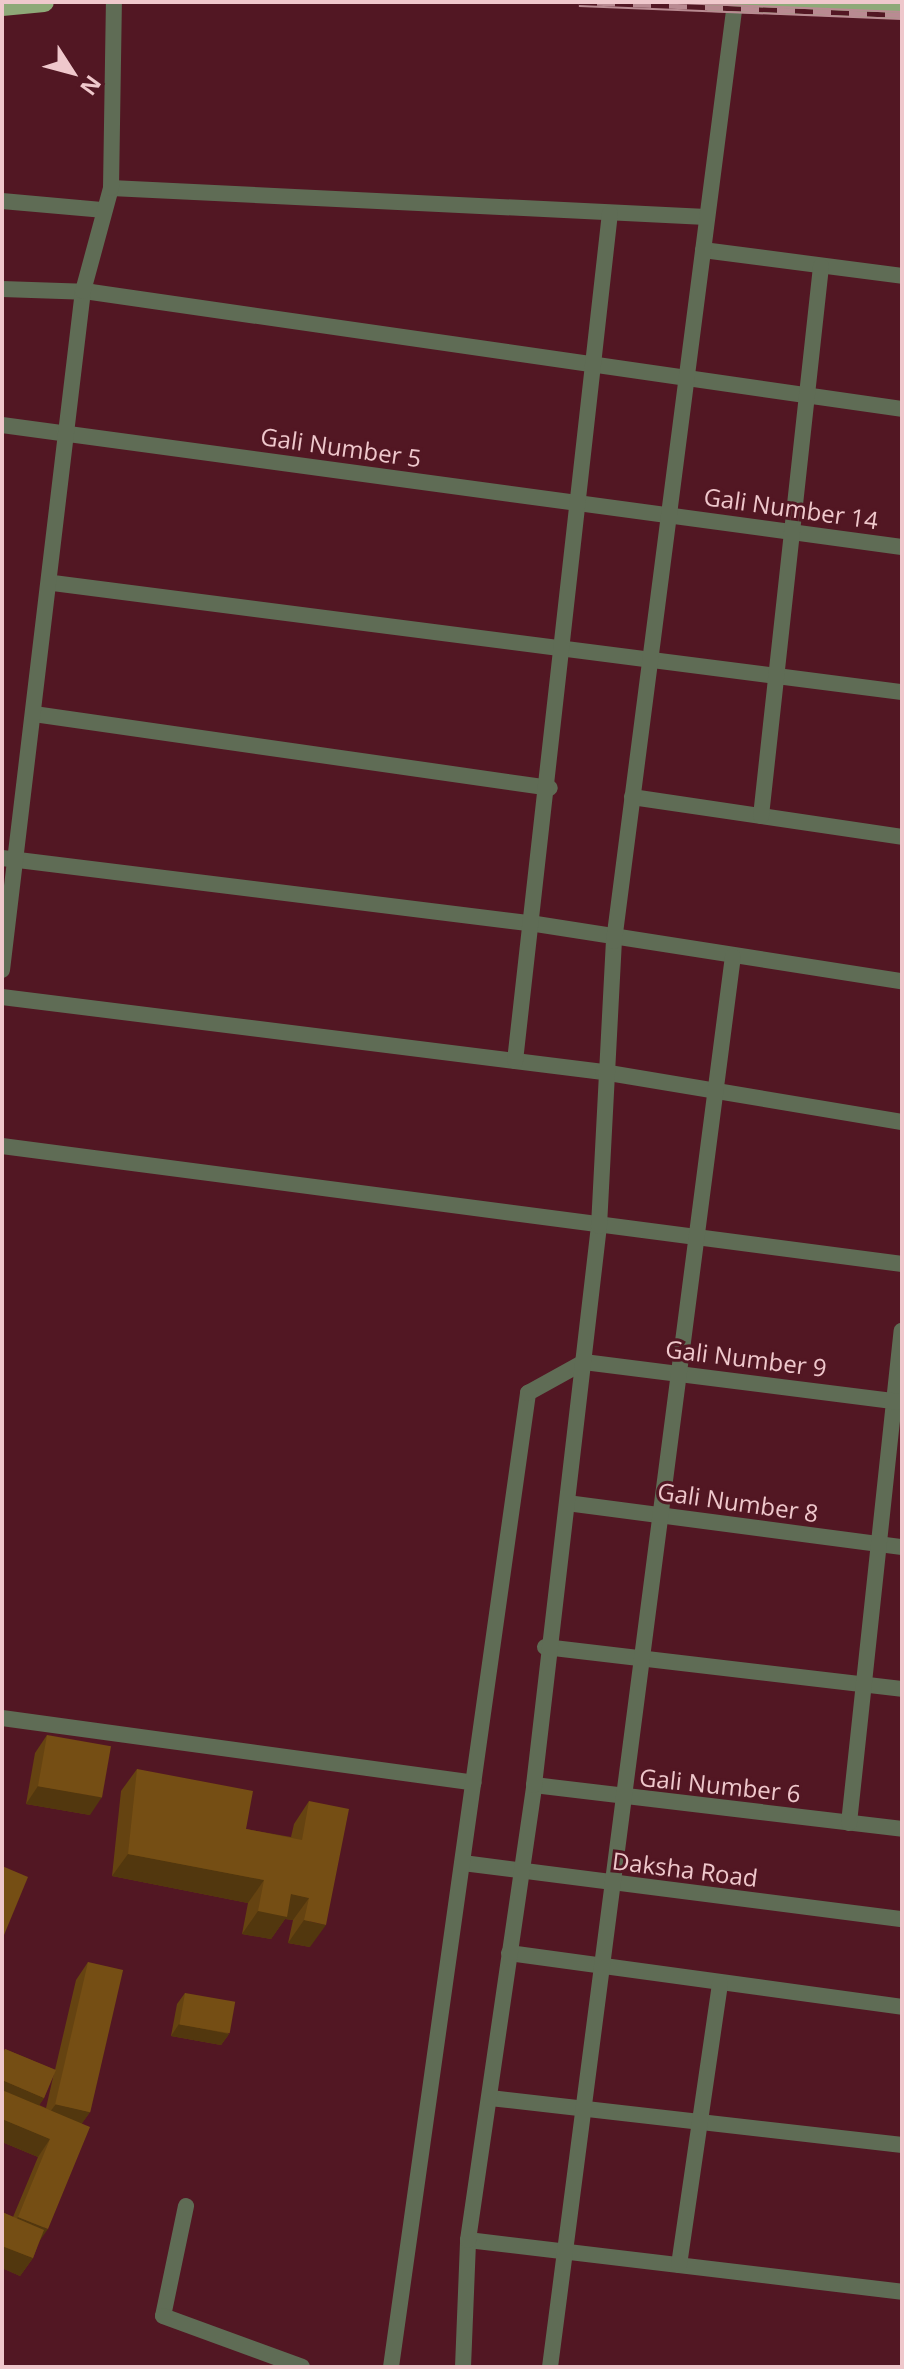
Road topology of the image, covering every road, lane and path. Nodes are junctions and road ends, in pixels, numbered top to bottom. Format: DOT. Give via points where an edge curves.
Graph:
graph roads {
  1 [pos="44,2"];
  2 [pos="114,2"];
  3 [pos="712,2"];
  4 [pos="735,3"];
  5 [pos="2,6"];
  6 [pos="902,9"];
  7 [pos="110,182"];
  8 [pos="2,201"];
  9 [pos="102,210"];
  10 [pos="610,213"];
  11 [pos="706,217"];
  12 [pos="703,250"];
  13 [pos="821,266"];
  14 [pos="902,276"];
  15 [pos="2,289"];
  16 [pos="83,291"];
  17 [pos="593,363"];
  18 [pos="692,379"];
  19 [pos="806,394"];
  20 [pos="902,409"];
  21 [pos="2,425"];
  22 [pos="68,434"];
  23 [pos="582,503"];
  24 [pos="674,516"];
  25 [pos="791,532"];
  26 [pos="902,547"];
  27 [pos="53,583"];
  28 [pos="566,645"];
  29 [pos="649,656"];
  30 [pos="777,674"];
  31 [pos="902,692"];
  32 [pos="34,714"];
  33 [pos="550,788"];
  34 [pos="632,797"];
  35 [pos="761,816"];
  36 [pos="902,837"];
  37 [pos="9,859"];
  38 [pos="536,924"];
  39 [pos="614,941"];
  40 [pos="733,957"];
  41 [pos="2,970"];
  42 [pos="902,981"];
  43 [pos="2,997"];
  44 [pos="515,1061"];
  45 [pos="603,1072"];
  46 [pos="715,1090"];
  47 [pos="902,1122"];
  48 [pos="2,1146"];
  49 [pos="599,1226"];
  50 [pos="693,1238"];
  51 [pos="902,1264"];
  52 [pos="902,1331"];
  53 [pos="584,1362"];
  54 [pos="677,1374"];
  55 [pos="898,1402"];
  56 [pos="567,1503"];
  57 [pos="657,1515"];
  58 [pos="877,1544"];
  59 [pos="902,1547"];
  60 [pos="545,1647"];
  61 [pos="643,1658"];
  62 [pos="861,1685"];
  63 [pos="902,1689"];
  64 [pos="2,1718"];
  65 [pos="474,1783"];
  66 [pos="534,1785"];
  67 [pos="625,1798"];
  68 [pos="849,1823"];
  69 [pos="902,1829"];
  70 [pos="463,1863"];
  71 [pos="521,1874"];
  72 [pos="613,1885"];
  73 [pos="902,1919"];
  74 [pos="509,1953"];
  75 [pos="603,1968"];
  76 [pos="720,1984"];
  77 [pos="902,2007"];
  78 [pos="490,2098"];
  79 [pos="587,2113"];
  80 [pos="702,2122"];
  81 [pos="902,2145"];
  82 [pos="186,2206"];
  83 [pos="468,2240"];
  84 [pos="567,2252"];
  85 [pos="679,2265"];
  86 [pos="902,2292"];
  87 [pos="302,2367"];
  88 [pos="391,2367"];
  89 [pos="463,2367"];
  90 [pos="550,2367"];
  1 -- 5 [label="main road"];
  2 -- 7 [label="street"];
  3 -- 4 [label="main road"];
  4 -- 6 [label="main road"];
  4 -- 11 [label="street"];
  7 -- 9 [label="street"];
  7 -- 10 [label="street"];
  8 -- 9 [label="street"];
  9 -- 16 [label="street"];
  10 -- 11 [label="street"];
  10 -- 17 [label="street"];
  11 -- 12 [label="street"];
  12 -- 13 [label="street"];
  12 -- 18 [label="street"];
  13 -- 14 [label="street"];
  13 -- 19 [label="street"];
  15 -- 16 [label="street"];
  16 -- 17 [label="street"];
  16 -- 22 [label="street"];
  17 -- 18 [label="street"];
  17 -- 23 [label="street"];
  18 -- 19 [label="street"];
  18 -- 24 [label="street"];
  19 -- 20 [label="street"];
  19 -- 25 [label="street"];
  21 -- 22 [label="street, Gali Number 5"];
  22 -- 23 [label="street, Gali Number 5"];
  22 -- 27 [label="street"];
  23 -- 24 [label="street, Gali Number 5"];
  23 -- 28 [label="street"];
  24 -- 25 [label="street, Gali Number 14"];
  24 -- 29 [label="street"];
  25 -- 26 [label="street, Gali Number 14"];
  25 -- 30 [label="street"];
  27 -- 28 [label="street"];
  27 -- 32 [label="street"];
  28 -- 29 [label="street"];
  28 -- 33 [label="street"];
  29 -- 30 [label="street"];
  29 -- 34 [label="street"];
  30 -- 31 [label="street"];
  30 -- 35 [label="street"];
  32 -- 33 [label="street"];
  32 -- 37 [label="street"];
  33 -- 38 [label="street"];
  34 -- 35 [label="street"];
  34 -- 39 [label="street"];
  35 -- 36 [label="street"];
  37 -- 38 [label="street"];
  37 -- 41 [label="street"];
  38 -- 39 [label="street"];
  38 -- 44 [label="street"];
  39 -- 40 [label="street"];
  39 -- 45 [label="street"];
  40 -- 42 [label="street"];
  40 -- 46 [label="street"];
  43 -- 44 [label="street"];
  44 -- 45 [label="street"];
  45 -- 46 [label="street"];
  45 -- 49 [label="street"];
  46 -- 47 [label="street"];
  46 -- 50 [label="street"];
  48 -- 49 [label="street"];
  49 -- 50 [label="street"];
  49 -- 53 [label="street"];
  50 -- 51 [label="street"];
  50 -- 54 [label="street"];
  52 -- 55 [label="street"];
  53 -- 54 [label="street, Gali Number 9"];
  53 -- 56 [label="street"];
  53 -- 65 [label="street" via="540,1380 525,1402"];
  54 -- 55 [label="street, Gali Number 9"];
  54 -- 57 [label="street"];
  55 -- 58 [label="street"];
  56 -- 57 [label="street, Gali Number 8"];
  56 -- 60 [label="street"];
  57 -- 58 [label="street, Gali Number 8"];
  57 -- 61 [label="street"];
  58 -- 59 [label="street, Gali Number 8"];
  58 -- 62 [label="street"];
  60 -- 61 [label="street"];
  60 -- 66 [label="street"];
  61 -- 62 [label="street"];
  61 -- 67 [label="street"];
  62 -- 63 [label="street"];
  62 -- 68 [label="street"];
  64 -- 65 [label="street"];
  65 -- 70 [label="street"];
  66 -- 67 [label="street, Gali Number 6"];
  66 -- 71 [label="street"];
  67 -- 68 [label="street, Gali Number 6"];
  67 -- 72 [label="street"];
  68 -- 69 [label="street, Gali Number 6"];
  70 -- 71 [label="street, Daksha Road"];
  70 -- 88 [label="street"];
  71 -- 72 [label="street, Daksha Road"];
  71 -- 74 [label="street"];
  72 -- 73 [label="street, Daksha Road"];
  72 -- 75 [label="street"];
  74 -- 75 [label="street"];
  74 -- 78 [label="street"];
  75 -- 76 [label="street"];
  75 -- 79 [label="street"];
  76 -- 77 [label="street"];
  76 -- 80 [label="street"];
  78 -- 79 [label="street"];
  78 -- 83 [label="street"];
  79 -- 80 [label="street"];
  79 -- 84 [label="street"];
  80 -- 81 [label="street"];
  80 -- 85 [label="street"];
  82 -- 87 [label="street" via="163,2316"];
  83 -- 84 [label="street"];
  83 -- 89 [label="street"];
  84 -- 85 [label="street"];
  84 -- 90 [label="street"];
  85 -- 86 [label="street"];
}
